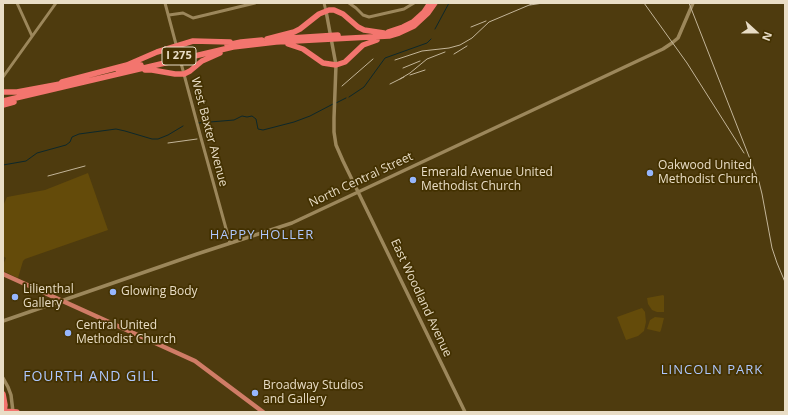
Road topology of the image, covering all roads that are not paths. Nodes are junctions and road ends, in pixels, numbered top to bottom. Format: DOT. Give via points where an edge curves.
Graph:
graph roads {
  1 [pos="17,3"];
  2 [pos="56,3"];
  3 [pos="165,3"];
  4 [pos="255,3"];
  5 [pos="324,3"];
  6 [pos="349,3"];
  7 [pos="414,3"];
  8 [pos="430,3"];
  9 [pos="435,3"];
  10 [pos="693,3"];
  11 [pos="326,11"];
  12 [pos="169,15"];
  13 [pos="387,34"];
  14 [pos="32,36"];
  15 [pos="325,38"];
  16 [pos="267,39"];
  17 [pos="241,42"];
  18 [pos="276,42"];
  19 [pos="233,47"];
  20 [pos="177,48"];
  21 [pos="336,65"];
  22 [pos="131,71"];
  23 [pos="184,74"];
  24 [pos="3,77"];
  25 [pos="70,82"];
  26 [pos="61,86"];
  27 [pos="3,92"];
  28 [pos="3,97"];
  29 [pos="3,101"];
  30 [pos="3,105"];
  31 [pos="358,192"];
  32 [pos="230,243"];
  33 [pos="3,274"];
  34 [pos="62,300"];
  35 [pos="3,321"];
  36 [pos="3,378"];
  37 [pos="3,394"];
  38 [pos="4,409"];
  39 [pos="8,412"];
  40 [pos="13,412"];
  41 [pos="17,412"];
  42 [pos="263,412"];
  43 [pos="465,412"];
  1 -- 14 [label="street"];
  2 -- 14 [label="street"];
  3 -- 12 [label="street, West Baxter Avenue"];
  4 -- 12 [label="street" via="193,18 183,13"];
  5 -- 11 [label="street"];
  6 -- 7 [label="street" via="369,17 404,9"];
  8 -- 13 [label="highway, I 275" via="413,22"];
  9 -- 13 [label="highway, I 275" via="414,26 399,33"];
  10 -- 31 [label="main road, North Central Street" via="678,38 663,49"];
  11 -- 13 [label="highway" via="338,12 364,30"];
  11 -- 16 [label="highway" via="300,29"];
  11 -- 21 [label="main road, East Woodland Avenue"];
  12 -- 20 [label="street, West Baxter Avenue"];
  13 -- 15 [label="highway, I 275"];
  13 -- 21 [label="highway" via="363,45 345,62"];
  14 -- 24 [label="street"];
  15 -- 16 [label="highway, I 275"];
  15 -- 18 [label="highway, I 275"];
  16 -- 17 [label="highway, I 275"];
  17 -- 20 [label="highway" via="200,41"];
  17 -- 25 [label="highway, I 275"];
  18 -- 19 [label="highway, I 275"];
  18 -- 21 [label="highway" via="297,46 323,63"];
  19 -- 22 [label="highway, I 275"];
  19 -- 23 [label="highway" via="211,56"];
  20 -- 23 [label="street, West Baxter Avenue"];
  20 -- 25 [label="highway" via="157,52"];
  21 -- 31 [label="main road, East Woodland Avenue" via="336,145"];
  22 -- 23 [label="highway" via="152,70"];
  22 -- 25 [label="highway, I 275"];
  23 -- 32 [label="street, West Baxter Avenue"];
  25 -- 26 [label="highway, I 275"];
  26 -- 27 [label="highway"];
  26 -- 28 [label="highway"];
  26 -- 29 [label="highway"];
  26 -- 30 [label="highway" via="34,97"];
  31 -- 32 [label="main road, North Central Street" via="292,223"];
  31 -- 43 [label="main road, East Woodland Avenue"];
  32 -- 34 [label="main road, North Central Street"];
  33 -- 34 [label="main road"];
  34 -- 35 [label="main road, North Central Street"];
  34 -- 42 [label="main road" via="195,360"];
  36 -- 40 [label="main road" via="8,387"];
  37 -- 38 [label="highway"];
  38 -- 39 [label="highway"];
  38 -- 41 [label="highway"];
}
